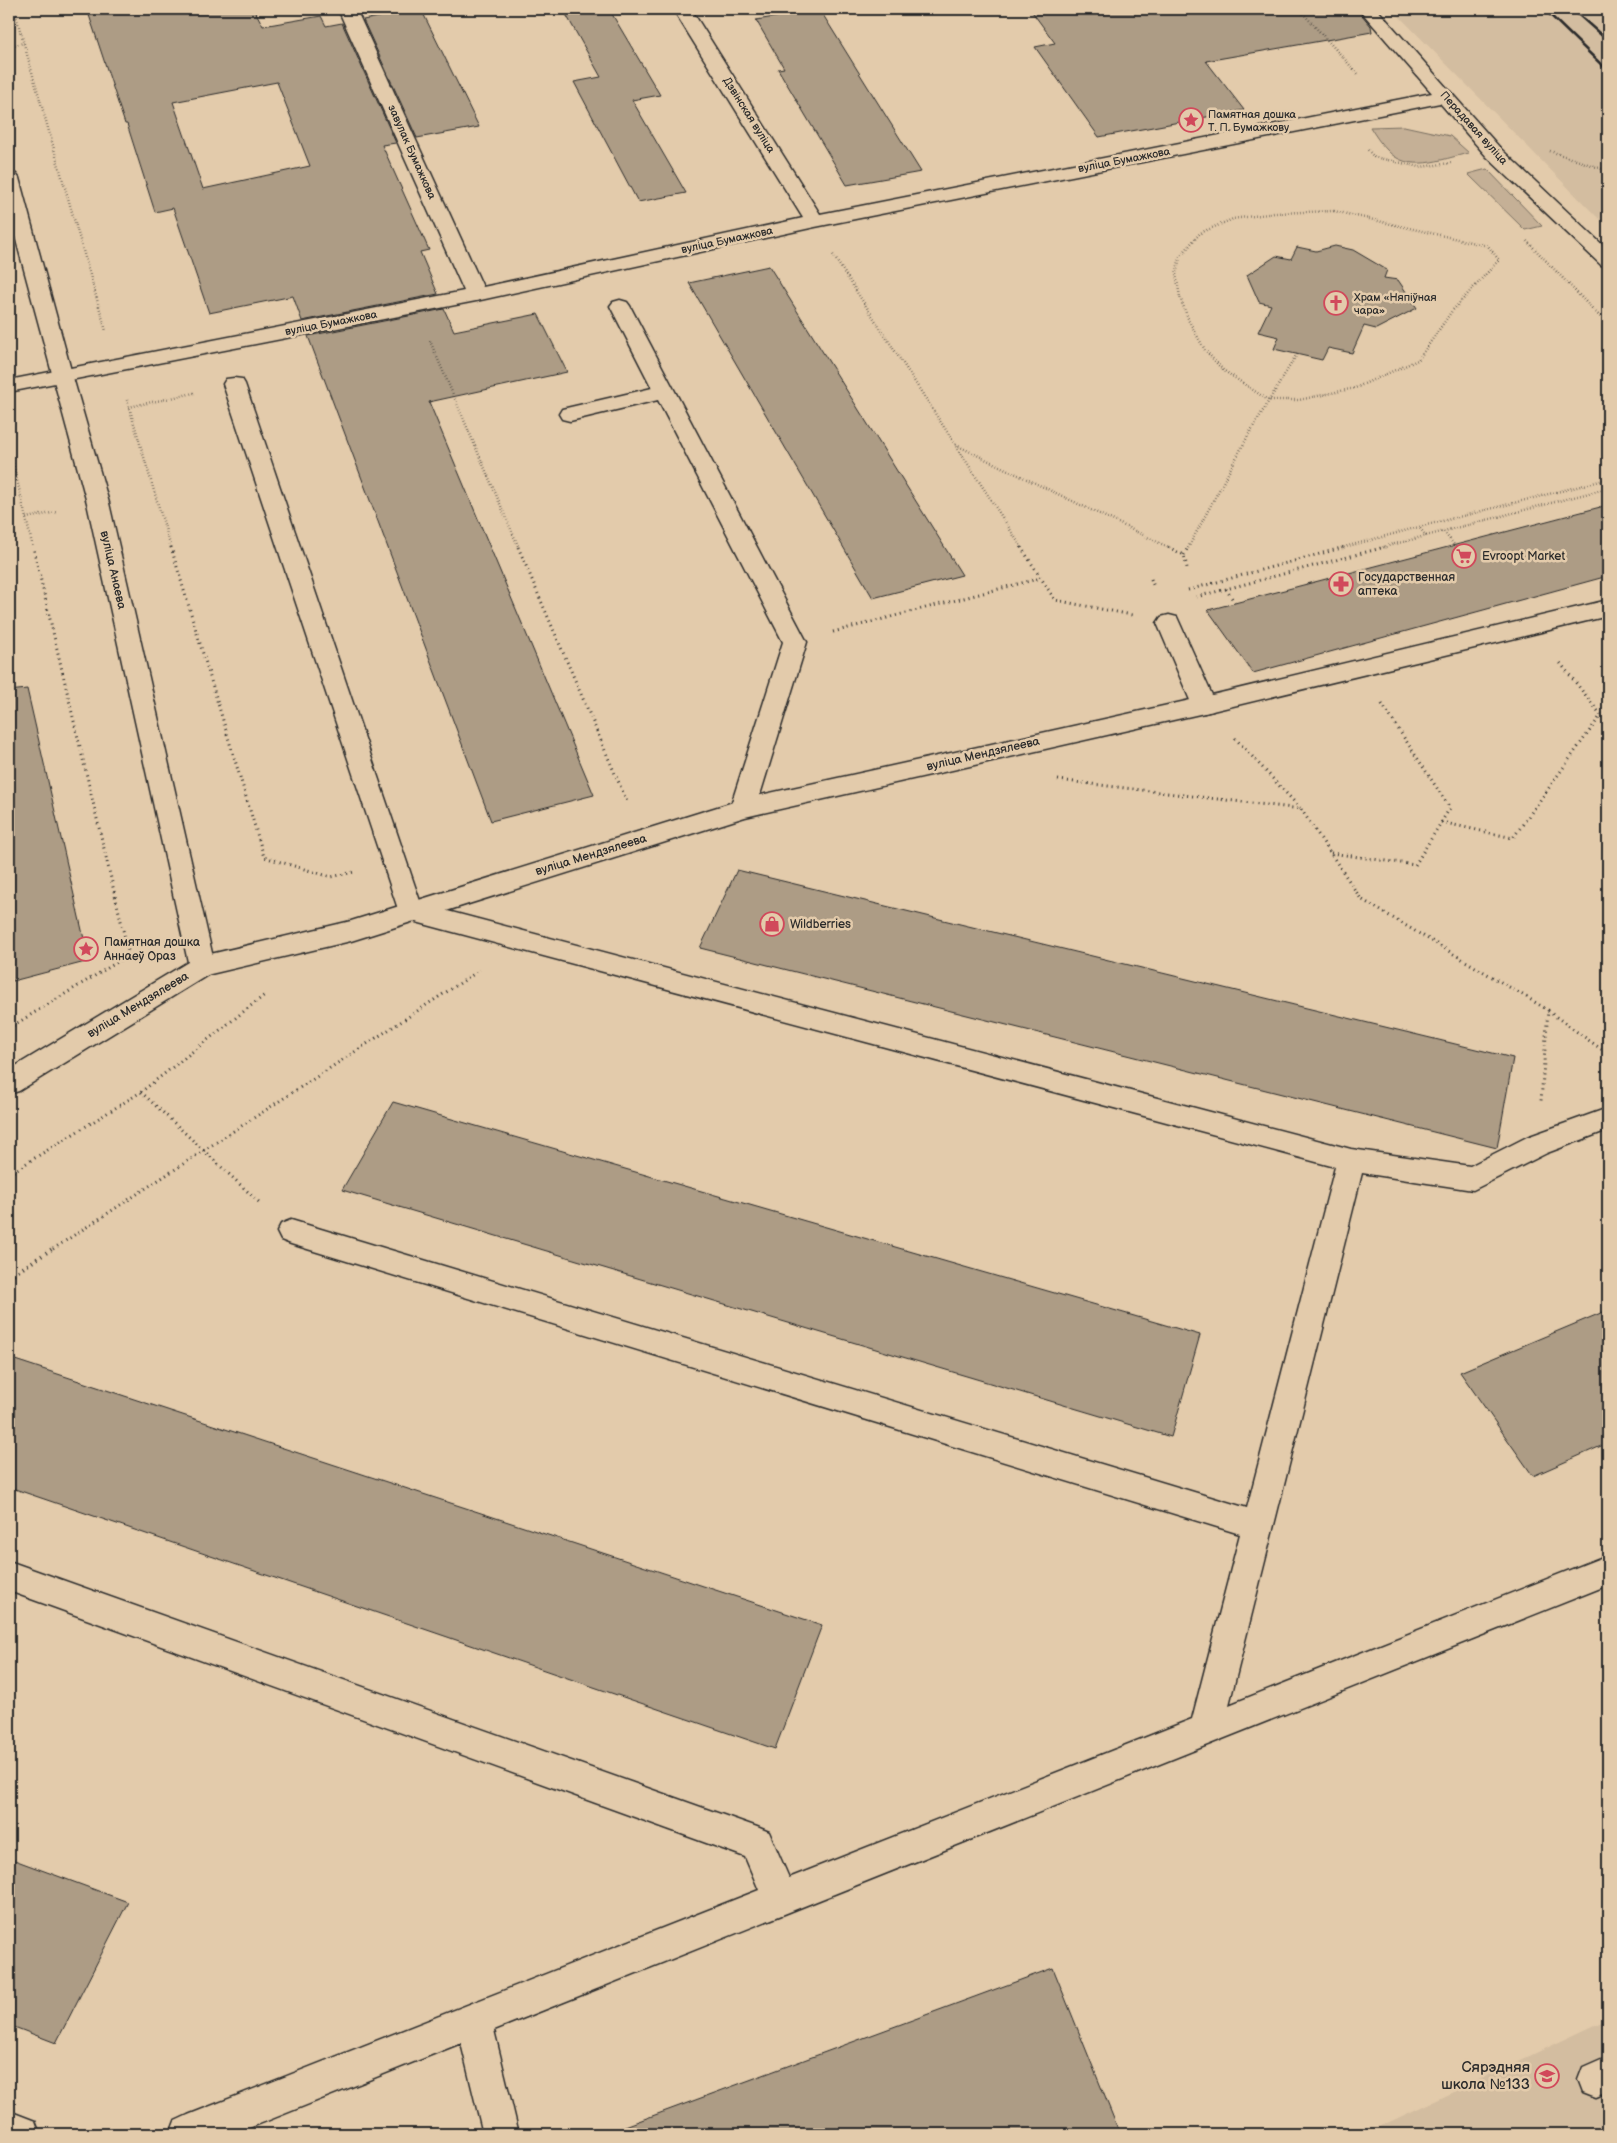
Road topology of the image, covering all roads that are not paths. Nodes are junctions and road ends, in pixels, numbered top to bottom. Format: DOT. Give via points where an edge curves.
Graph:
graph roads {
  1 [pos="347,9"];
  2 [pos="682,9"];
  3 [pos="1368,9"];
  4 [pos="1446,96"];
  5 [pos="9,178"];
  6 [pos="815,221"];
  7 [pos="1608,261"];
  8 [pos="476,295"];
  9 [pos="620,306"];
  10 [pos="61,374"];
  11 [pos="234,384"];
  12 [pos="9,386"];
  13 [pos="665,392"];
  14 [pos="570,414"];
  15 [pos="1608,608"];
  16 [pos="1169,622"];
  17 [pos="1204,705"];
  18 [pos="743,808"];
  19 [pos="410,911"];
  20 [pos="202,966"];
  21 [pos="9,1083"];
  22 [pos="1608,1119"];
  23 [pos="1351,1160"];
  24 [pos="291,1232"];
  25 [pos="1258,1526"];
  26 [pos="1608,1570"];
  27 [pos="9,1576"];
  28 [pos="1206,1730"];
  29 [pos="780,1899"];
  30 [pos="474,2021"];
  31 [pos="9,2129"];
  32 [pos="22,2134"];
  33 [pos="188,2134"];
  34 [pos="501,2134"];
  1 -- 8 [label="street, завулак Бумажкова"];
  2 -- 6 [label="street, Дзвінская вуліца"];
  3 -- 4 [label="street, Перадавая вуліца"];
  4 -- 6 [label="street, вуліца Бумажкова"];
  4 -- 7 [label="street, Перадавая вуліца" via="1494,153"];
  5 -- 10 [label="street, вуліца Анаева"];
  6 -- 8 [label="street, вуліца Бумажкова"];
  8 -- 10 [label="street, вуліца Бумажкова"];
  9 -- 13 [label="street"];
  10 -- 12 [label="street, вуліца Бумажкова"];
  10 -- 20 [label="street, вуліца Анаева" via="98,503"];
  11 -- 19 [label="street"];
  13 -- 14 [label="street"];
  13 -- 18 [label="street" via="795,642"];
  15 -- 17 [label="street, вуліца Мендзялеева"];
  16 -- 17 [label="street"];
  17 -- 18 [label="street, вуліца Мендзялеева"];
  18 -- 19 [label="street, вуліца Мендзялеева"];
  19 -- 20 [label="street, вуліца Мендзялеева" via="351,931"];
  19 -- 23 [label="street"];
  20 -- 21 [label="street, вуліца Мендзялеева"];
  22 -- 23 [label="street" via="1538,1145 1473,1178"];
  23 -- 25 [label="street"];
  24 -- 25 [label="street"];
  25 -- 28 [label="street"];
  26 -- 28 [label="street"];
  27 -- 29 [label="street" via="757,1844"];
  28 -- 29 [label="street"];
  29 -- 30 [label="street"];
  30 -- 33 [label="street"];
  30 -- 34 [label="street"];
  31 -- 32 [label="street"];
}
